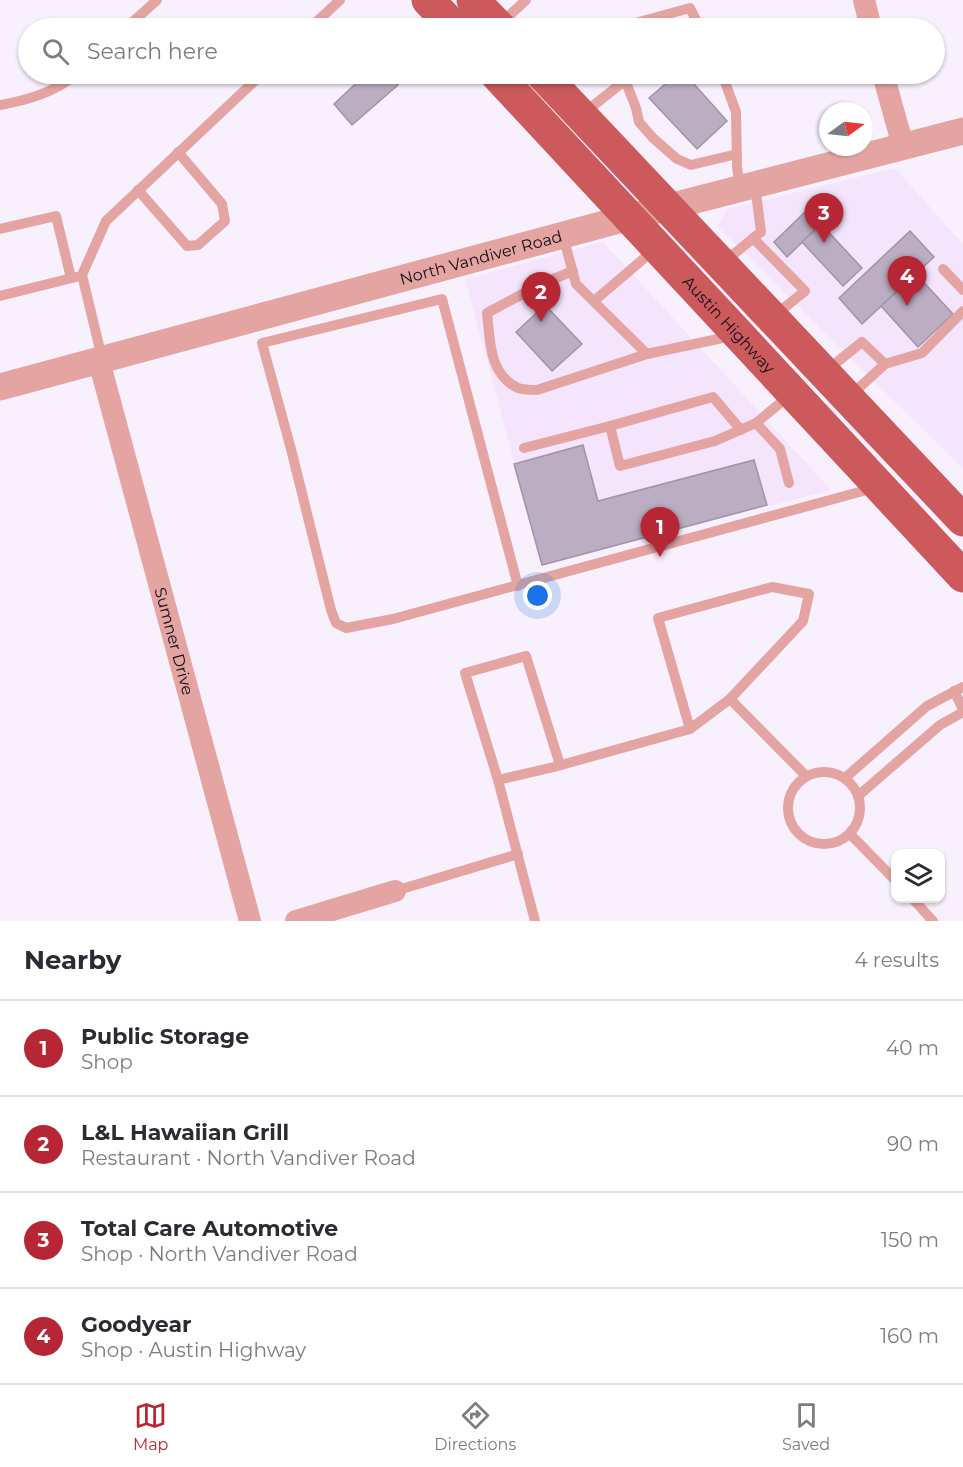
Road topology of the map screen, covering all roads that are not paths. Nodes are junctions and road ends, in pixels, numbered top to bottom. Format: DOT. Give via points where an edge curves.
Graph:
graph roads {
  1 [pos="157,0"];
  2 [pos="428,0"];
  3 [pos="473,0"];
  4 [pos="526,0"];
  5 [pos="864,0"];
  6 [pos="335,2"];
  7 [pos="137,18"];
  8 [pos="320,18"];
  9 [pos="445,18"];
  10 [pos="490,18"];
  11 [pos="508,18"];
  12 [pos="654,18"];
  13 [pos="693,18"];
  14 [pos="868,18"];
  15 [pos="64,84"];
  16 [pos="251,84"];
  17 [pos="505,84"];
  18 [pos="552,84"];
  19 [pos="621,84"];
  20 [pos="631,84"];
  21 [pos="726,84"];
  22 [pos="887,84"];
  23 [pos="0,105"];
  24 [pos="582,116"];
  25 [pos="963,131"];
  26 [pos="903,146"];
  27 [pos="178,152"];
  28 [pos="737,154"];
  29 [pos="748,187"];
  30 [pos="138,190"];
  31 [pos="668,207"];
  32 [pos="630,217"];
  33 [pos="0,229"];
  34 [pos="563,236"];
  35 [pos="753,238"];
  36 [pos="657,247"];
  37 [pos="722,264"];
  38 [pos="943,268"];
  39 [pos="573,271"];
  40 [pos="77,277"];
  41 [pos="963,290"];
  42 [pos="0,296"];
  43 [pos="594,301"];
  44 [pos="963,311"];
  45 [pos="772,318"];
  46 [pos="739,334"];
  47 [pos="647,354"];
  48 [pos="100,361"];
  49 [pos="885,364"];
  50 [pos="824,373"];
  51 [pos="0,387"];
  52 [pos="793,393"];
  53 [pos="848,398"];
  54 [pos="756,423"];
  55 [pos="610,426"];
  56 [pos="741,430"];
  57 [pos="524,448"];
  58 [pos="789,483"];
  59 [pos="880,486"];
  60 [pos="963,520"];
  61 [pos="963,576"];
  62 [pos="518,586"];
  63 [pos="958,689"];
  64 [pos="730,699"];
  65 [pos="963,711"];
  66 [pos="690,729"];
  67 [pos="560,765"];
  68 [pos="806,776"];
  69 [pos="845,778"];
  70 [pos="498,780"];
  71 [pos="858,796"];
  72 [pos="850,834"];
  73 [pos="518,854"];
  74 [pos="891,876"];
  75 [pos="396,891"];
  76 [pos="917,903"];
  77 [pos="250,921"];
  78 [pos="296,921"];
  79 [pos="536,921"];
  80 [pos="933,921"];
  1 -- 7 [label="lane"];
  2 -- 9 [label="main road"];
  3 -- 10 [label="main road"];
  4 -- 11 [label="lane"];
  5 -- 14 [label="street"];
  6 -- 8 [label="lane"];
  12 -- 13 [label="lane" via="690,8"];
  15 -- 23 [label="lane" via="43,95"];
  16 -- 27 [label="lane"];
  17 -- 32 [label="main road, Austin Highway"];
  18 -- 24 [label="main road"];
  19 -- 24 [label="lane"];
  20 -- 28 [label="lane" via="639,122 677,159 691,165"];
  21 -- 28 [label="lane" via="736,112"];
  22 -- 26 [label="street"];
  24 -- 31 [label="main road"];
  25 -- 26 [label="street, North Vandiver Road"];
  26 -- 29 [label="street, North Vandiver Road"];
  27 -- 30 [label="lane"];
  27 -- 30 [label="lane" via="222,204 225,221 198,246 187,246"];
  28 -- 29 [label="lane" via="736,167"];
  29 -- 31 [label="street, North Vandiver Road"];
  29 -- 35 [label="lane" via="761,232"];
  30 -- 40 [label="lane" via="106,220"];
  31 -- 32 [label="street, North Vandiver Road"];
  31 -- 37 [label="main road"];
  32 -- 34 [label="street, North Vandiver Road"];
  32 -- 36 [label="main road, Austin Highway"];
  33 -- 40 [label="lane" via="56,216"];
  34 -- 39 [label="lane"];
  34 -- 48 [label="street, North Vandiver Road"];
  35 -- 37 [label="lane"];
  35 -- 45 [label="lane" via="805,291"];
  36 -- 43 [label="lane"];
  36 -- 46 [label="main road, Austin Highway"];
  37 -- 45 [label="main road"];
  38 -- 41 [label="lane"];
  39 -- 43 [label="lane" via="576,284"];
  39 -- 47 [label="lane" via="487,312 491,351 500,374 519,388 537,390"];
  40 -- 42 [label="lane"];
  40 -- 48 [label="lane"];
  43 -- 47 [label="lane"];
  44 -- 49 [label="lane" via="922,353"];
  45 -- 50 [label="main road"];
  46 -- 47 [label="lane"];
  46 -- 52 [label="main road, Austin Highway"];
  48 -- 51 [label="street, North Vandiver Road"];
  48 -- 77 [label="street, Sumner Drive"];
  49 -- 50 [label="lane" via="862,342"];
  49 -- 53 [label="lane"];
  50 -- 53 [label="main road"];
  52 -- 54 [label="lane"];
  52 -- 59 [label="main road, Austin Highway"];
  53 -- 60 [label="main road"];
  54 -- 56 [label="lane"];
  54 -- 58 [label="lane" via="780,449"];
  55 -- 56 [label="lane" via="713,397"];
  55 -- 56 [label="lane" via="620,466 715,441"];
  55 -- 57 [label="lane"];
  59 -- 61 [label="main road, Austin Highway"];
  59 -- 62 [label="lane"];
  62 -- 62 [label="lane" via="365,625 346,628 336,623 262,343 442,299"];
  63 -- 65 [label="lane"];
  63 -- 69 [label="lane" via="927,706"];
  64 -- 66 [label="lane"];
  64 -- 66 [label="lane" via="803,621 809,594 772,587 658,618"];
  64 -- 68 [label="lane"];
  65 -- 71 [label="lane" via="940,724"];
  66 -- 67 [label="lane"];
  67 -- 70 [label="lane"];
  67 -- 70 [label="lane" via="526,656 465,673"];
  68 -- 69 [label="lane" via="832,772"];
  68 -- 72 [label="lane" via="789,798 791,825 811,843 839,842"];
  69 -- 71 [label="lane"];
  70 -- 73 [label="lane"];
  71 -- 72 [label="lane" via="861,809"];
  72 -- 74 [label="lane"];
  73 -- 75 [label="lane"];
  73 -- 79 [label="lane"];
  75 -- 78 [label="street"];
  76 -- 80 [label="lane"];
}
